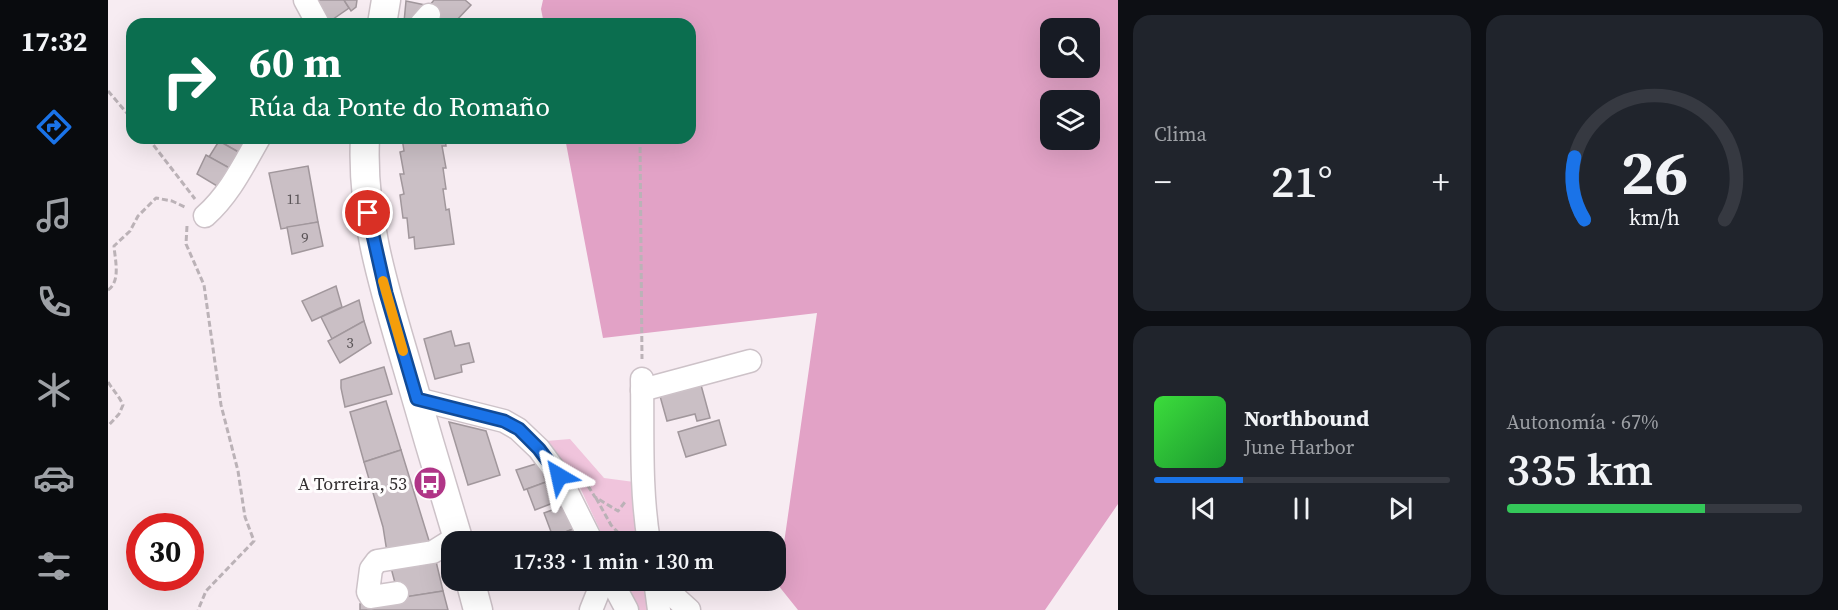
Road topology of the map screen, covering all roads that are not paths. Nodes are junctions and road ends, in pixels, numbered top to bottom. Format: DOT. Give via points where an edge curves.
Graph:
graph roads {
  1 [pos="304,0"];
  2 [pos="386,0"];
  3 [pos="314,18"];
  4 [pos="383,18"];
  5 [pos="256,144"];
  6 [pos="365,144"];
  7 [pos="205,216"];
  8 [pos="750,361"];
  9 [pos="417,399"];
  10 [pos="456,531"];
  11 [pos="586,531"];
  12 [pos="648,531"];
  13 [pos="441,548"];
  14 [pos="473,591"];
  15 [pos="599,591"];
  16 [pos="617,591"];
  17 [pos="657,591"];
  18 [pos="668,591"];
  19 [pos="397,593"];
  20 [pos="478,610"];
  21 [pos="591,610"];
  22 [pos="627,610"];
  23 [pos="659,610"];
  24 [pos="689,610"];
  1 -- 3 [label="street"];
  2 -- 4 [label="main road"];
  5 -- 7 [label="street" via="229,189"];
  6 -- 9 [label="main road" via="365,187 374,243"];
  8 -- 12 [label="street" via="642,384"];
  9 -- 10 [label="main road"];
  9 -- 11 [label="street" via="504,421 519,429 559,476"];
  13 -- 19 [label="street" via="376,561 371,569 371,597"];
  14 -- 20 [label="main road"];
  15 -- 21 [label="street"];
  16 -- 22 [label="street"];
  17 -- 23 [label="street"];
  18 -- 24 [label="street"];
}
